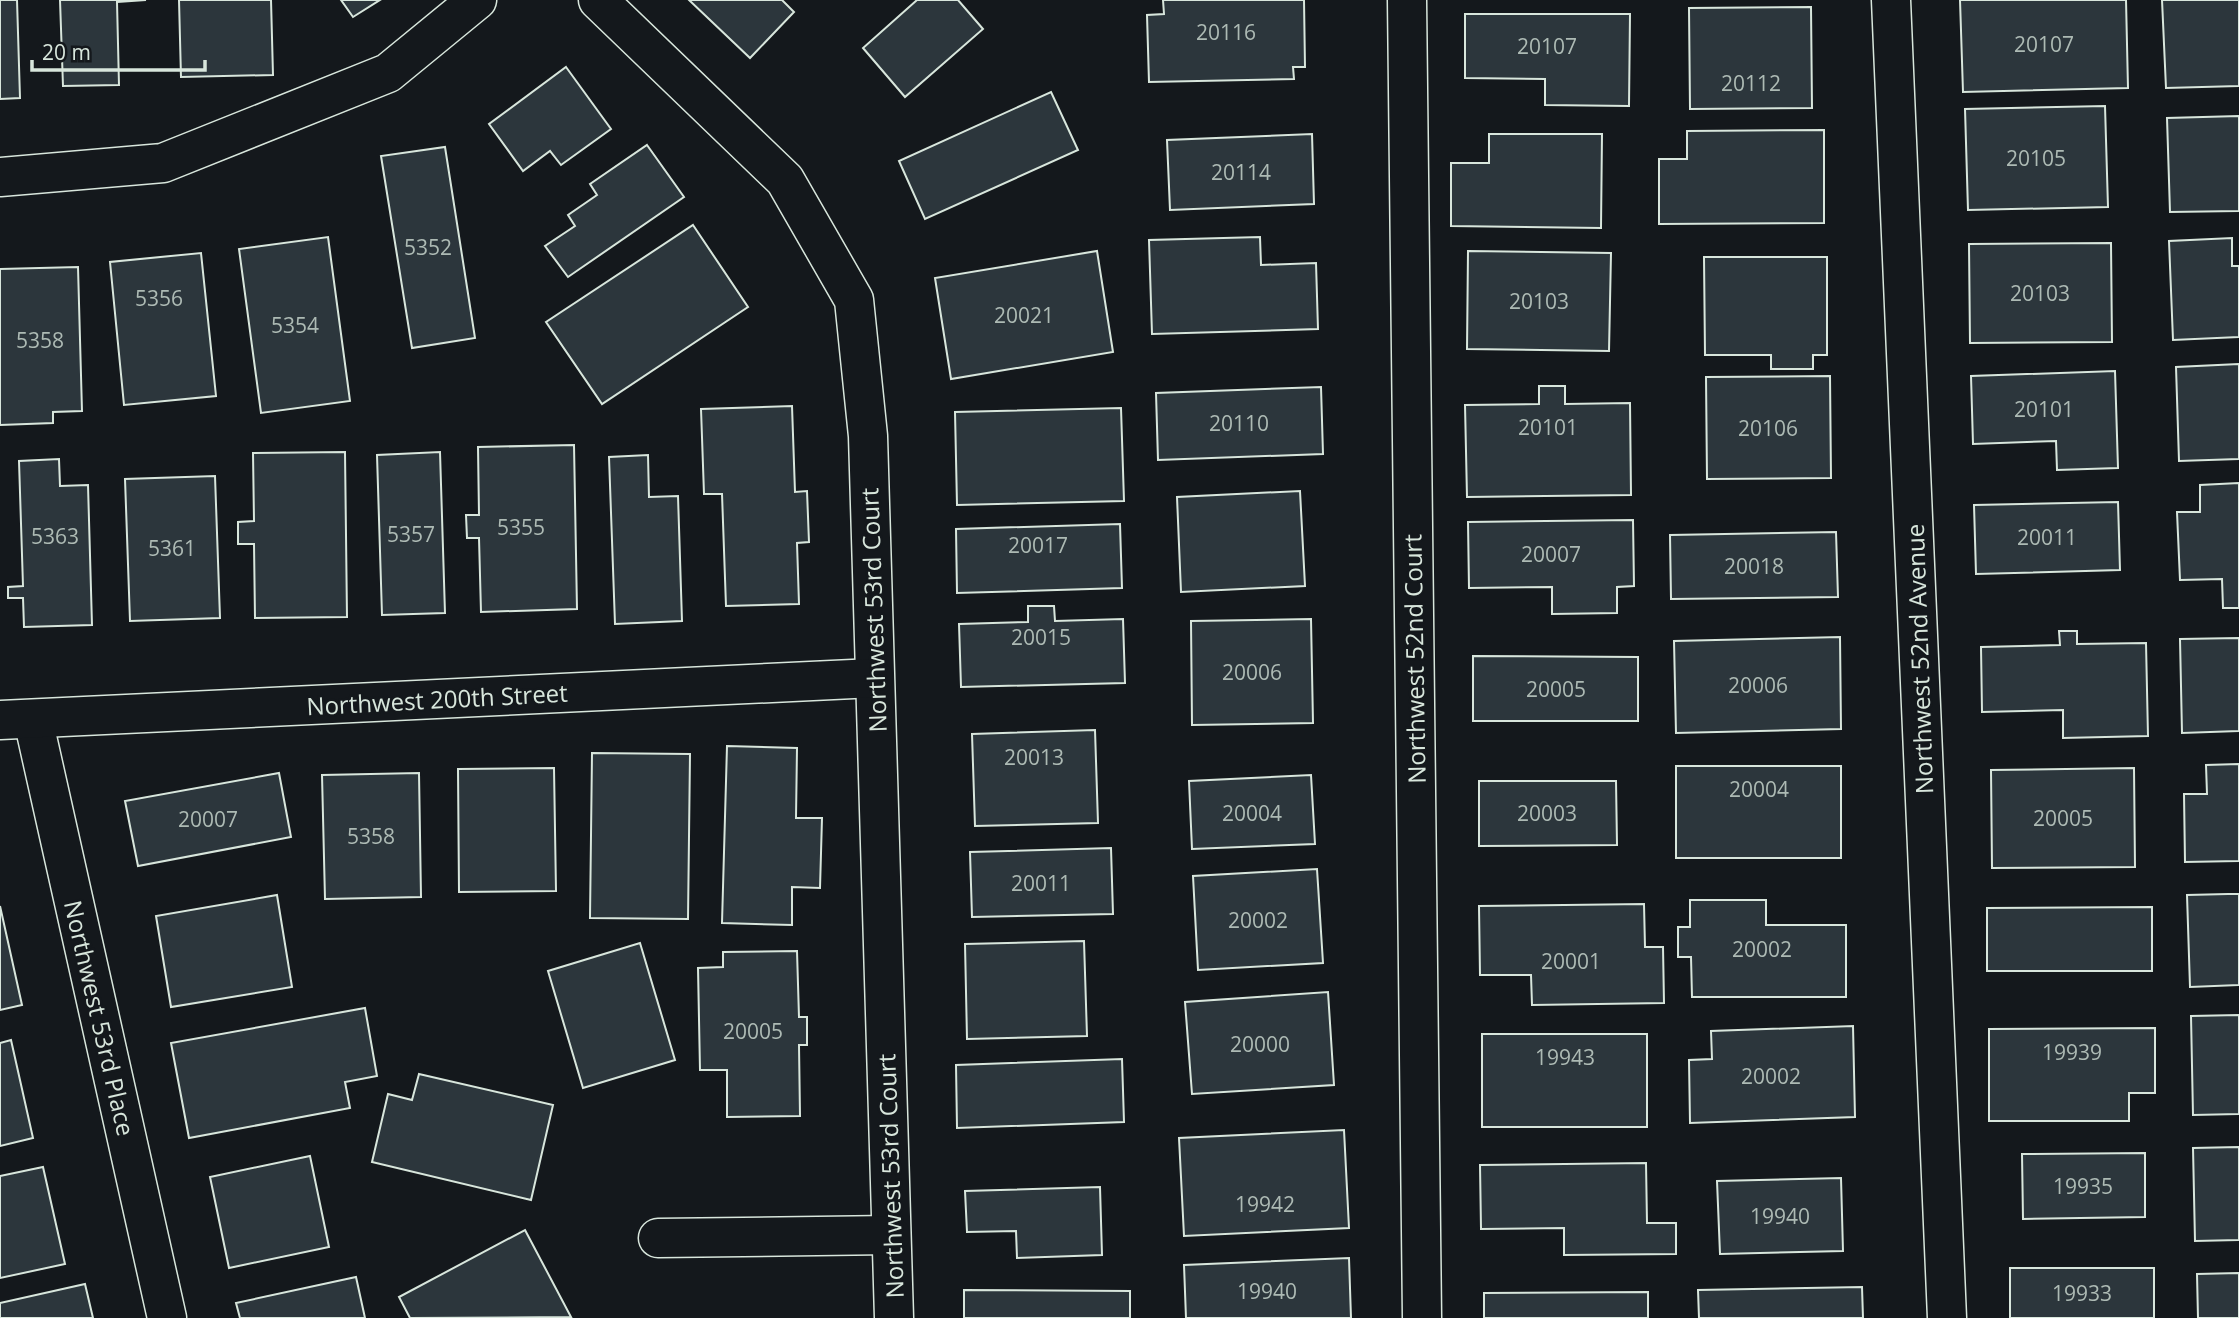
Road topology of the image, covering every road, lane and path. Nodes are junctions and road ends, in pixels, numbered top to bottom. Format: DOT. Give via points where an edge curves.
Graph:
graph roads {
  1 [pos="477,0"];
  2 [pos="598,0"];
  3 [pos="1407,0"];
  4 [pos="1891,0"];
  5 [pos="0,177"];
  6 [pos="874,678"];
  7 [pos="16,719"];
  8 [pos="891,1235"];
  9 [pos="658,1238"];
  10 [pos="167,1318"];
  11 [pos="894,1318"];
  12 [pos="1422,1318"];
  13 [pos="1947,1318"];
  1 -- 5 [label="street" via="388,73 163,163"];
  2 -- 6 [label="street, Northwest 53rd Court" via="785,180 854,300 868,436"];
  3 -- 12 [label="street, Northwest 52nd Court"];
  4 -- 13 [label="street, Northwest 52nd Avenue"];
  6 -- 7 [label="street, Northwest 200th Street"];
  6 -- 8 [label="street, Northwest 53rd Court"];
  7 -- 10 [label="street, Northwest 53rd Place"];
  8 -- 9 [label="street"];
  8 -- 11 [label="street, Northwest 53rd Court"];
}
